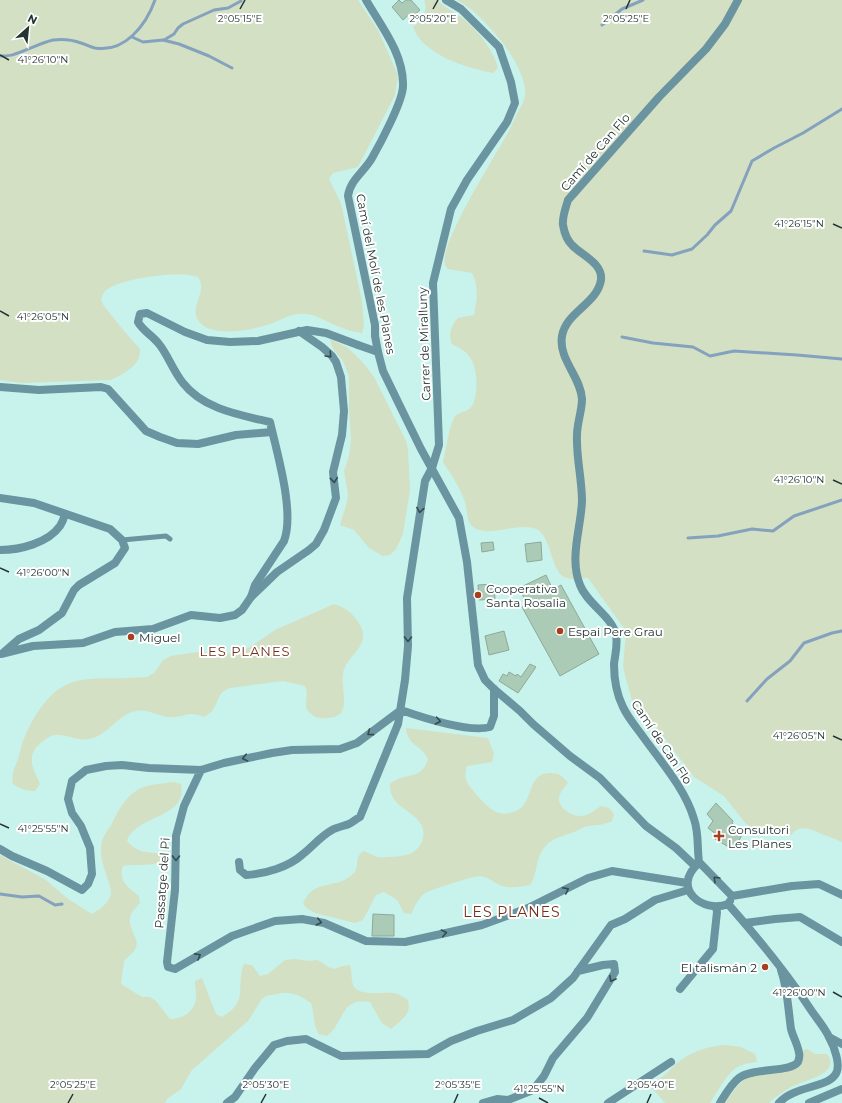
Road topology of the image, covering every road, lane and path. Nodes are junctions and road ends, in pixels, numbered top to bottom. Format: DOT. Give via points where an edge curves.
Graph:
graph roads {
  1 [pos="366,0"];
  2 [pos="446,0"];
  3 [pos="738,0"];
  4 [pos="298,331"];
  5 [pos="378,352"];
  6 [pos="0,387"];
  7 [pos="272,432"];
  8 [pos="431,470"];
  9 [pos="0,498"];
  10 [pos="65,514"];
  11 [pos="170,539"];
  12 [pos="122,540"];
  13 [pos="0,550"];
  14 [pos="251,597"];
  15 [pos="1,655"];
  16 [pos="494,689"];
  17 [pos="401,710"];
  18 [pos="201,770"];
  19 [pos="0,848"];
  20 [pos="239,862"];
  21 [pos="697,864"];
  22 [pos="688,886"];
  23 [pos="842,895"];
  24 [pos="732,896"];
  25 [pos="728,904"];
  26 [pos="716,907"];
  27 [pos="745,923"];
  28 [pos="842,942"];
  29 [pos="780,967"];
  30 [pos="578,972"];
  31 [pos="680,989"];
  32 [pos="829,1037"];
  33 [pos="842,1044"];
  34 [pos="671,1062"];
  35 [pos="842,1089"];
  36 [pos="506,1102"];
  37 [pos="227,1103"];
  38 [pos="483,1103"];
  39 [pos="608,1103"];
  40 [pos="720,1103"];
  41 [pos="779,1103"];
  42 [pos="809,1103"];
  1 -- 5 [label="street, Camí del Molí de les Planes" via="395,50 401,68 403,87 395,112 378,148 348,189"];
  2 -- 8 [label="street, Carrer de Miralluny" via="461,9 499,47 511,82 514,102 507,122 467,180 451,209 433,283 439,445"];
  3 -- 21 [label="street, Camí de Can Flo" via="725,24 706,49 659,97 568,200 563,224 572,245 598,268 602,278 598,290 571,318 562,335 562,345 568,364 582,398 577,434 582,503 576,538 580,585 591,603 614,628 614,666 617,690 623,708 685,797 696,824"];
  4 -- 5 [label="street" via="326,333"];
  4 -- 7 [label="street" via="258,341 207,340 147,313 140,314 138,322 142,328 159,343 183,384 202,401 234,414 270,422"];
  4 -- 14 [label="street, one-way" via="332,356 341,378 344,399 343,422 334,472 336,498 316,544 277,572"];
  5 -- 8 [label="street, Camí del Molí de les Planes" via="383,371"];
  6 -- 7 [label="street" via="39,390 101,387 108,389 146,431 177,443 198,444 236,434"];
  7 -- 14 [label="street" via="288,509 286,537 255,585"];
  8 -- 16 [label="street, Camí del Molí de les Planes" via="459,518 468,569 478,665 485,680"];
  8 -- 17 [label="street, Carrer de Miralluny, one-way" via="425,481 407,598 408,646"];
  9 -- 10 [label="street" via="34,503"];
  10 -- 12 [label="street" via="110,529"];
  10 -- 13 [label="street" via="60,526 47,539"];
  11 -- 12 [label="lane" via="166,536"];
  12 -- 15 [label="street" via="125,548 115,563 79,585 62,613 40,630 20,639"];
  14 -- 15 [label="street" via="242,610 227,617 191,615 153,629 115,632 83,643 33,646"];
  17 -- 16 [label="street, one-way" via="426,719 486,728 490,727 494,716"];
  16 -- 21 [label="street, Camí del Molí de les Planes" via="559,747 600,778 646,826"];
  17 -- 18 [label="street, one-way" via="357,744 340,749 292,750"];
  17 -- 20 [label="street, Carrer de Miralluny" via="391,744 360,817 333,829 317,840 303,855 272,870 246,875 240,870"];
  18 -- 19 [label="street" via="106,766 86,770 72,781 68,799 92,858 92,874 82,890"];
  18 -- 22 [label="street, Passatge del Pi, one-way" via="184,806 176,836 175,890 167,962 168,967 175,969 232,936 275,921 302,919 324,923 366,941 405,942 482,925 528,908 588,878 612,871"];
  21 -- 22 [label="street" via="688,877"];
  24 -- 21 [label="street, Camí del Molí de les Planes, one-way"];
  22 -- 26 [label="street" via="698,900"];
  22 -- 30 [label="street" via="655,900 611,925"];
  23 -- 24 [label="street" via="819,884"];
  24 -- 25 [label="street"];
  25 -- 26 [label="street"];
  25 -- 27 [label="street"];
  26 -- 31 [label="street" via="713,949"];
  27 -- 28 [label="street" via="800,918"];
  27 -- 29 [label="street"];
  29 -- 32 [label="street"];
  29 -- 40 [label="street" via="799,1053 798,1062 792,1067 744,1075 735,1081"];
  30 -- 36 [label="street, one-way" via="603,964 614,964 615,972 587,1018 553,1058 533,1090"];
  30 -- 37 [label="street" via="551,998 513,1020 451,1041 428,1054 341,1056 306,1040 274,1045 236,1097"];
  32 -- 33 [label="street"];
  32 -- 41 [label="street" via="838,1063 835,1076 824,1083 793,1093"];
  34 -- 39 [label="street"];
  35 -- 42 [label="street"];
  36 -- 38 [label="street" via="497,1099"];
}
